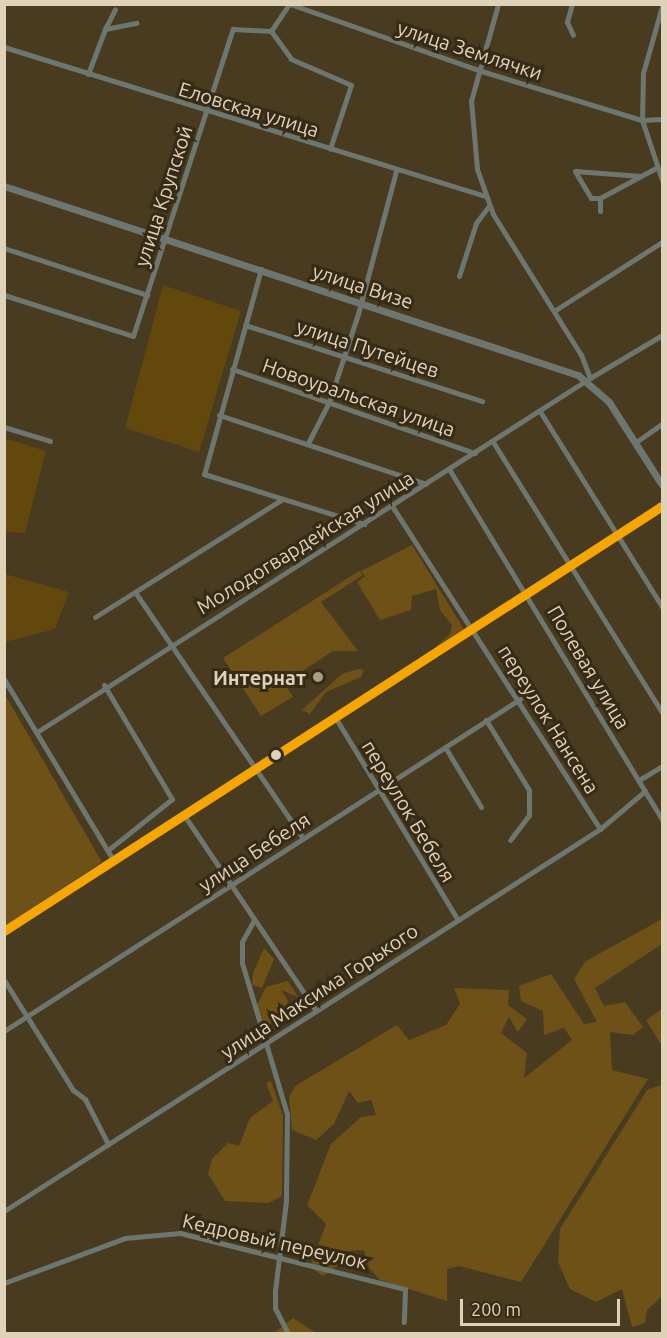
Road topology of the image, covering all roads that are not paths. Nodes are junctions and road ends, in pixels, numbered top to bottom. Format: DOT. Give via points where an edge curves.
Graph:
graph roads {
  1 [pos="290,4"];
  2 [pos="498,4"];
  3 [pos="572,4"];
  4 [pos="662,5"];
  5 [pos="115,9"];
  6 [pos="136,23"];
  7 [pos="105,29"];
  8 [pos="271,31"];
  9 [pos="573,35"];
  10 [pos="4,47"];
  11 [pos="478,70"];
  12 [pos="88,74"];
  13 [pos="206,111"];
  14 [pos="663,119"];
  15 [pos="642,120"];
  16 [pos="330,149"];
  17 [pos="656,168"];
  18 [pos="396,171"];
  19 [pos="641,176"];
  20 [pos="663,180"];
  21 [pos="4,186"];
  22 [pos="484,196"];
  23 [pos="600,198"];
  24 [pos="489,206"];
  25 [pos="600,211"];
  26 [pos="165,237"];
  27 [pos="663,242"];
  28 [pos="4,248"];
  29 [pos="261,270"];
  30 [pos="459,276"];
  31 [pos="4,295"];
  32 [pos="147,295"];
  33 [pos="358,302"];
  34 [pos="554,311"];
  35 [pos="245,325"];
  36 [pos="663,335"];
  37 [pos="344,356"];
  38 [pos="232,369"];
  39 [pos="589,379"];
  40 [pos="482,401"];
  41 [pos="329,402"];
  42 [pos="541,413"];
  43 [pos="219,415"];
  44 [pos="663,424"];
  45 [pos="4,427"];
  46 [pos="50,441"];
  47 [pos="494,442"];
  48 [pos="636,442"];
  49 [pos="308,443"];
  50 [pos="475,453"];
  51 [pos="449,469"];
  52 [pos="426,484"];
  53 [pos="663,485"];
  54 [pos="281,500"];
  55 [pos="392,506"];
  56 [pos="663,506"];
  57 [pos="364,524"];
  58 [pos="619,534"];
  59 [pos="573,564"];
  60 [pos="135,592"];
  61 [pos="527,592"];
  62 [pos="663,607"];
  63 [pos="95,617"];
  64 [pos="474,627"];
  65 [pos="172,642"];
  66 [pos="4,679"];
  67 [pos="104,685"];
  68 [pos="520,699"];
  69 [pos="663,712"];
  70 [pos="335,717"];
  71 [pos="486,720"];
  72 [pos="37,732"];
  73 [pos="445,747"];
  74 [pos="663,766"];
  75 [pos="255,770"];
  76 [pos="639,780"];
  77 [pos="378,791"];
  78 [pos="645,791"];
  79 [pos="481,807"];
  80 [pos="184,814"];
  81 [pos="663,820"];
  82 [pos="600,830"];
  83 [pos="303,838"];
  84 [pos="510,840"];
  85 [pos="108,850"];
  86 [pos="114,861"];
  87 [pos="230,884"];
  88 [pos="254,920"];
  89 [pos="458,920"];
  90 [pos="4,931"];
  91 [pos="4,980"];
  92 [pos="316,1011"];
  93 [pos="27,1017"];
  94 [pos="4,1031"];
  95 [pos="263,1045"];
  96 [pos="108,1144"];
  97 [pos="4,1211"];
  98 [pos="280,1255"];
  99 [pos="4,1283"];
  100 [pos="404,1322"];
  101 [pos="288,1334"];
  1 -- 8 [label="street"];
  1 -- 11 [label="street, улица Землячки"];
  2 -- 11 [label="street"];
  3 -- 9 [label="street" via="567,22"];
  4 -- 15 [label="street" via="643,73"];
  5 -- 7 [label="street"];
  6 -- 7 [label="street"];
  7 -- 12 [label="street"];
  8 -- 13 [label="street, улица Крупской" via="233,29"];
  8 -- 16 [label="street" via="291,59 351,85"];
  10 -- 12 [label="street, Еловская улица"];
  11 -- 15 [label="street, улица Землячки"];
  11 -- 22 [label="street" via="470,123"];
  12 -- 13 [label="street, Еловская улица"];
  13 -- 16 [label="street, Еловская улица"];
  13 -- 26 [label="street, улица Крупской"];
  14 -- 15 [label="street, улица Землячки"];
  15 -- 17 [label="street"];
  16 -- 18 [label="street, Еловская улица"];
  17 -- 19 [label="street"];
  17 -- 20 [label="street"];
  18 -- 22 [label="street, Еловская улица"];
  18 -- 33 [label="street"];
  19 -- 23 [label="street"];
  19 -- 23 [label="street" via="575,171 591,198"];
  21 -- 26 [label="street, улица Визе"];
  22 -- 24 [label="street"];
  23 -- 25 [label="street"];
  24 -- 30 [label="street" via="476,223"];
  24 -- 34 [label="street"];
  26 -- 29 [label="street, улица Визе"];
  26 -- 32 [label="street, улица Крупской"];
  27 -- 34 [label="street"];
  28 -- 32 [label="street"];
  29 -- 33 [label="street, улица Визе"];
  29 -- 35 [label="street"];
  31 -- 32 [label="street, улица Крупской" via="133,336"];
  33 -- 37 [label="street"];
  33 -- 39 [label="street, улица Визе" via="540,359"];
  34 -- 39 [label="street"];
  35 -- 37 [label="street, улица Путейцев"];
  35 -- 38 [label="street"];
  36 -- 39 [label="street, Молодогвардейская улица"];
  37 -- 40 [label="street, улица Путейцев"];
  37 -- 41 [label="street"];
  38 -- 41 [label="street, Новоуральская улица"];
  38 -- 43 [label="street"];
  39 -- 42 [label="street, Молодогвардейская улица"];
  39 -- 48 [label="street, улица Визе"];
  41 -- 49 [label="street"];
  41 -- 50 [label="street, Новоуральская улица"];
  42 -- 47 [label="street, Молодогвардейская улица"];
  42 -- 58 [label="street"];
  43 -- 49 [label="street"];
  43 -- 54 [label="street" via="204,474"];
  44 -- 48 [label="street"];
  45 -- 46 [label="street"];
  47 -- 50 [label="street, Молодогвардейская улица"];
  47 -- 59 [label="street"];
  48 -- 53 [label="street, улица Визе"];
  49 -- 52 [label="street"];
  50 -- 51 [label="street, Молодогвардейская улица"];
  51 -- 52 [label="street, Молодогвардейская улица"];
  51 -- 61 [label="street, Полевая улица"];
  52 -- 55 [label="street, Молодогвардейская улица"];
  54 -- 57 [label="street"];
  54 -- 60 [label="street"];
  55 -- 57 [label="street, Молодогвардейская улица"];
  55 -- 64 [label="street, переулок Нансена"];
  56 -- 58 [label="main road"];
  57 -- 65 [label="street, Молодогвардейская улица"];
  58 -- 59 [label="main road"];
  58 -- 62 [label="street"];
  59 -- 61 [label="main road"];
  59 -- 69 [label="street"];
  60 -- 63 [label="street"];
  60 -- 65 [label="street"];
  61 -- 64 [label="main road"];
  61 -- 76 [label="street, Полевая улица"];
  64 -- 68 [label="street, переулок Нансена"];
  64 -- 70 [label="main road"];
  65 -- 67 [label="street, Молодогвардейская улица"];
  65 -- 75 [label="street"];
  66 -- 72 [label="street"];
  67 -- 72 [label="street, Молодогвардейская улица"];
  67 -- 85 [label="street" via="172,799"];
  68 -- 71 [label="street, улица Бебеля"];
  68 -- 82 [label="street, переулок Нансена"];
  70 -- 75 [label="main road"];
  70 -- 77 [label="street, переулок Бебеля"];
  71 -- 73 [label="street, улица Бебеля"];
  71 -- 84 [label="street" via="529,790 529,815"];
  72 -- 85 [label="street"];
  73 -- 77 [label="street, улица Бебеля"];
  73 -- 79 [label="street"];
  74 -- 76 [label="street"];
  75 -- 80 [label="main road"];
  75 -- 83 [label="street"];
  76 -- 78 [label="street, Полевая улица"];
  77 -- 83 [label="street, улица Бебеля"];
  77 -- 89 [label="street, переулок Бебеля"];
  78 -- 81 [label="street, Полевая улица"];
  78 -- 82 [label="street, улица Максима Горького"];
  80 -- 86 [label="main road"];
  80 -- 87 [label="street"];
  82 -- 89 [label="street, улица Максима Горького"];
  83 -- 87 [label="street, улица Бебеля"];
  85 -- 86 [label="street"];
  86 -- 90 [label="main road"];
  87 -- 88 [label="street"];
  87 -- 93 [label="street, улица Бебеля"];
  88 -- 92 [label="street"];
  88 -- 95 [label="street" via="242,942 242,963"];
  89 -- 92 [label="street, улица Максима Горького"];
  91 -- 93 [label="street"];
  92 -- 95 [label="street, улица Максима Горького"];
  93 -- 94 [label="street, улица Бебеля"];
  93 -- 96 [label="street" via="73,1090 85,1099"];
  95 -- 96 [label="street, улица Максима Горького"];
  95 -- 98 [label="street" via="287,1114"];
  96 -- 97 [label="street, улица Максима Горького"];
  98 -- 99 [label="street, Кедровый переулок" via="156,1231"];
  98 -- 100 [label="street, Кедровый переулок" via="405,1289"];
  98 -- 101 [label="street" via="275,1308"];
}
